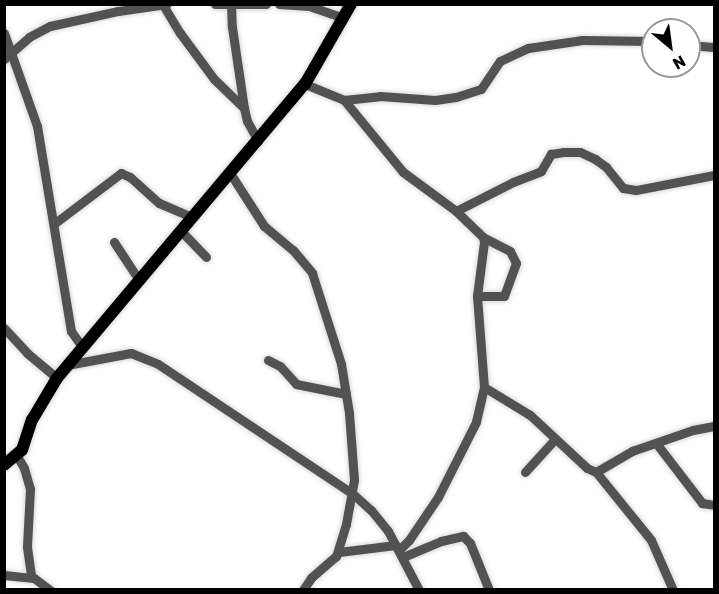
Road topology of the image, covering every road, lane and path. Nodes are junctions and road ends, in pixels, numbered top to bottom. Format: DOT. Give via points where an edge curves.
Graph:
graph roads {
  1 [pos="214,4"];
  2 [pos="266,4"];
  3 [pos="279,4"];
  4 [pos="351,4"];
  5 [pos="165,5"];
  6 [pos="231,5"];
  7 [pos="344,18"];
  8 [pos="4,33"];
  9 [pos="641,41"];
  10 [pos="8,56"];
  11 [pos="305,84"];
  12 [pos="344,100"];
  13 [pos="244,108"];
  14 [pos="258,141"];
  15 [pos="230,173"];
  16 [pos="714,175"];
  17 [pos="456,211"];
  18 [pos="55,223"];
  19 [pos="186,225"];
  20 [pos="483,237"];
  21 [pos="114,242"];
  22 [pos="206,257"];
  23 [pos="139,280"];
  24 [pos="477,296"];
  25 [pos="4,327"];
  26 [pos="82,347"];
  27 [pos="268,360"];
  28 [pos="66,365"];
  29 [pos="57,378"];
  30 [pos="484,387"];
  31 [pos="346,394"];
  32 [pos="714,426"];
  33 [pos="555,439"];
  34 [pos="656,443"];
  35 [pos="17,456"];
  36 [pos="4,465"];
  37 [pos="525,472"];
  38 [pos="596,472"];
  39 [pos="353,494"];
  40 [pos="714,505"];
  41 [pos="399,551"];
  42 [pos="339,552"];
  43 [pos="4,575"];
  44 [pos="31,577"];
  45 [pos="50,590"];
  46 [pos="303,590"];
  47 [pos="419,590"];
  48 [pos="489,590"];
  49 [pos="673,590"];
  1 -- 6 [label="street"];
  2 -- 6 [label="street"];
  3 -- 7 [label="street" via="309,6"];
  4 -- 7 [label="main road"];
  5 -- 10 [label="street" via="118,10 50,26 29,37"];
  5 -- 13 [label="street" via="214,79"];
  6 -- 13 [label="street"];
  7 -- 11 [label="main road"];
  8 -- 10 [label="street"];
  9 -- 12 [label="street" via="582,40 528,48 500,62 481,89 456,97 435,100 380,96"];
  10 -- 18 [label="street" via="37,126"];
  11 -- 12 [label="street"];
  11 -- 14 [label="main road"];
  12 -- 17 [label="street" via="403,172"];
  13 -- 14 [label="street"];
  14 -- 15 [label="main road"];
  15 -- 19 [label="main road"];
  15 -- 31 [label="street" via="264,226 293,250 312,273"];
  16 -- 17 [label="street" via="636,190 623,188 595,159 580,152 563,152 551,154 541,171"];
  17 -- 20 [label="street"];
  18 -- 19 [label="street" via="121,174 130,177"];
  18 -- 26 [label="street" via="71,331"];
  19 -- 22 [label="street"];
  19 -- 23 [label="main road"];
  20 -- 24 [label="street"];
  20 -- 24 [label="street" via="510,251 516,263 508,293"];
  21 -- 23 [label="street"];
  23 -- 26 [label="main road"];
  24 -- 30 [label="street"];
  25 -- 29 [label="street"];
  26 -- 28 [label="main road"];
  27 -- 31 [label="street" via="280,366 296,384"];
  28 -- 29 [label="main road"];
  28 -- 39 [label="street" via="131,353 142,356"];
  29 -- 35 [label="main road" via="43,397"];
  30 -- 33 [label="street" via="530,415"];
  30 -- 41 [label="street" via="476,422 438,497"];
  31 -- 39 [label="street"];
  32 -- 34 [label="street"];
  33 -- 37 [label="street"];
  33 -- 38 [label="street"];
  34 -- 38 [label="street" via="632,451"];
  34 -- 40 [label="street" via="702,503"];
  35 -- 36 [label="main road"];
  35 -- 44 [label="street" via="30,489 27,547"];
  38 -- 49 [label="street" via="651,540"];
  39 -- 41 [label="street" via="371,510"];
  39 -- 42 [label="street"];
  41 -- 42 [label="street"];
  41 -- 47 [label="street"];
  41 -- 48 [label="street" via="463,536 470,543"];
  42 -- 46 [label="street"];
  43 -- 44 [label="street"];
  44 -- 45 [label="street"];
}
